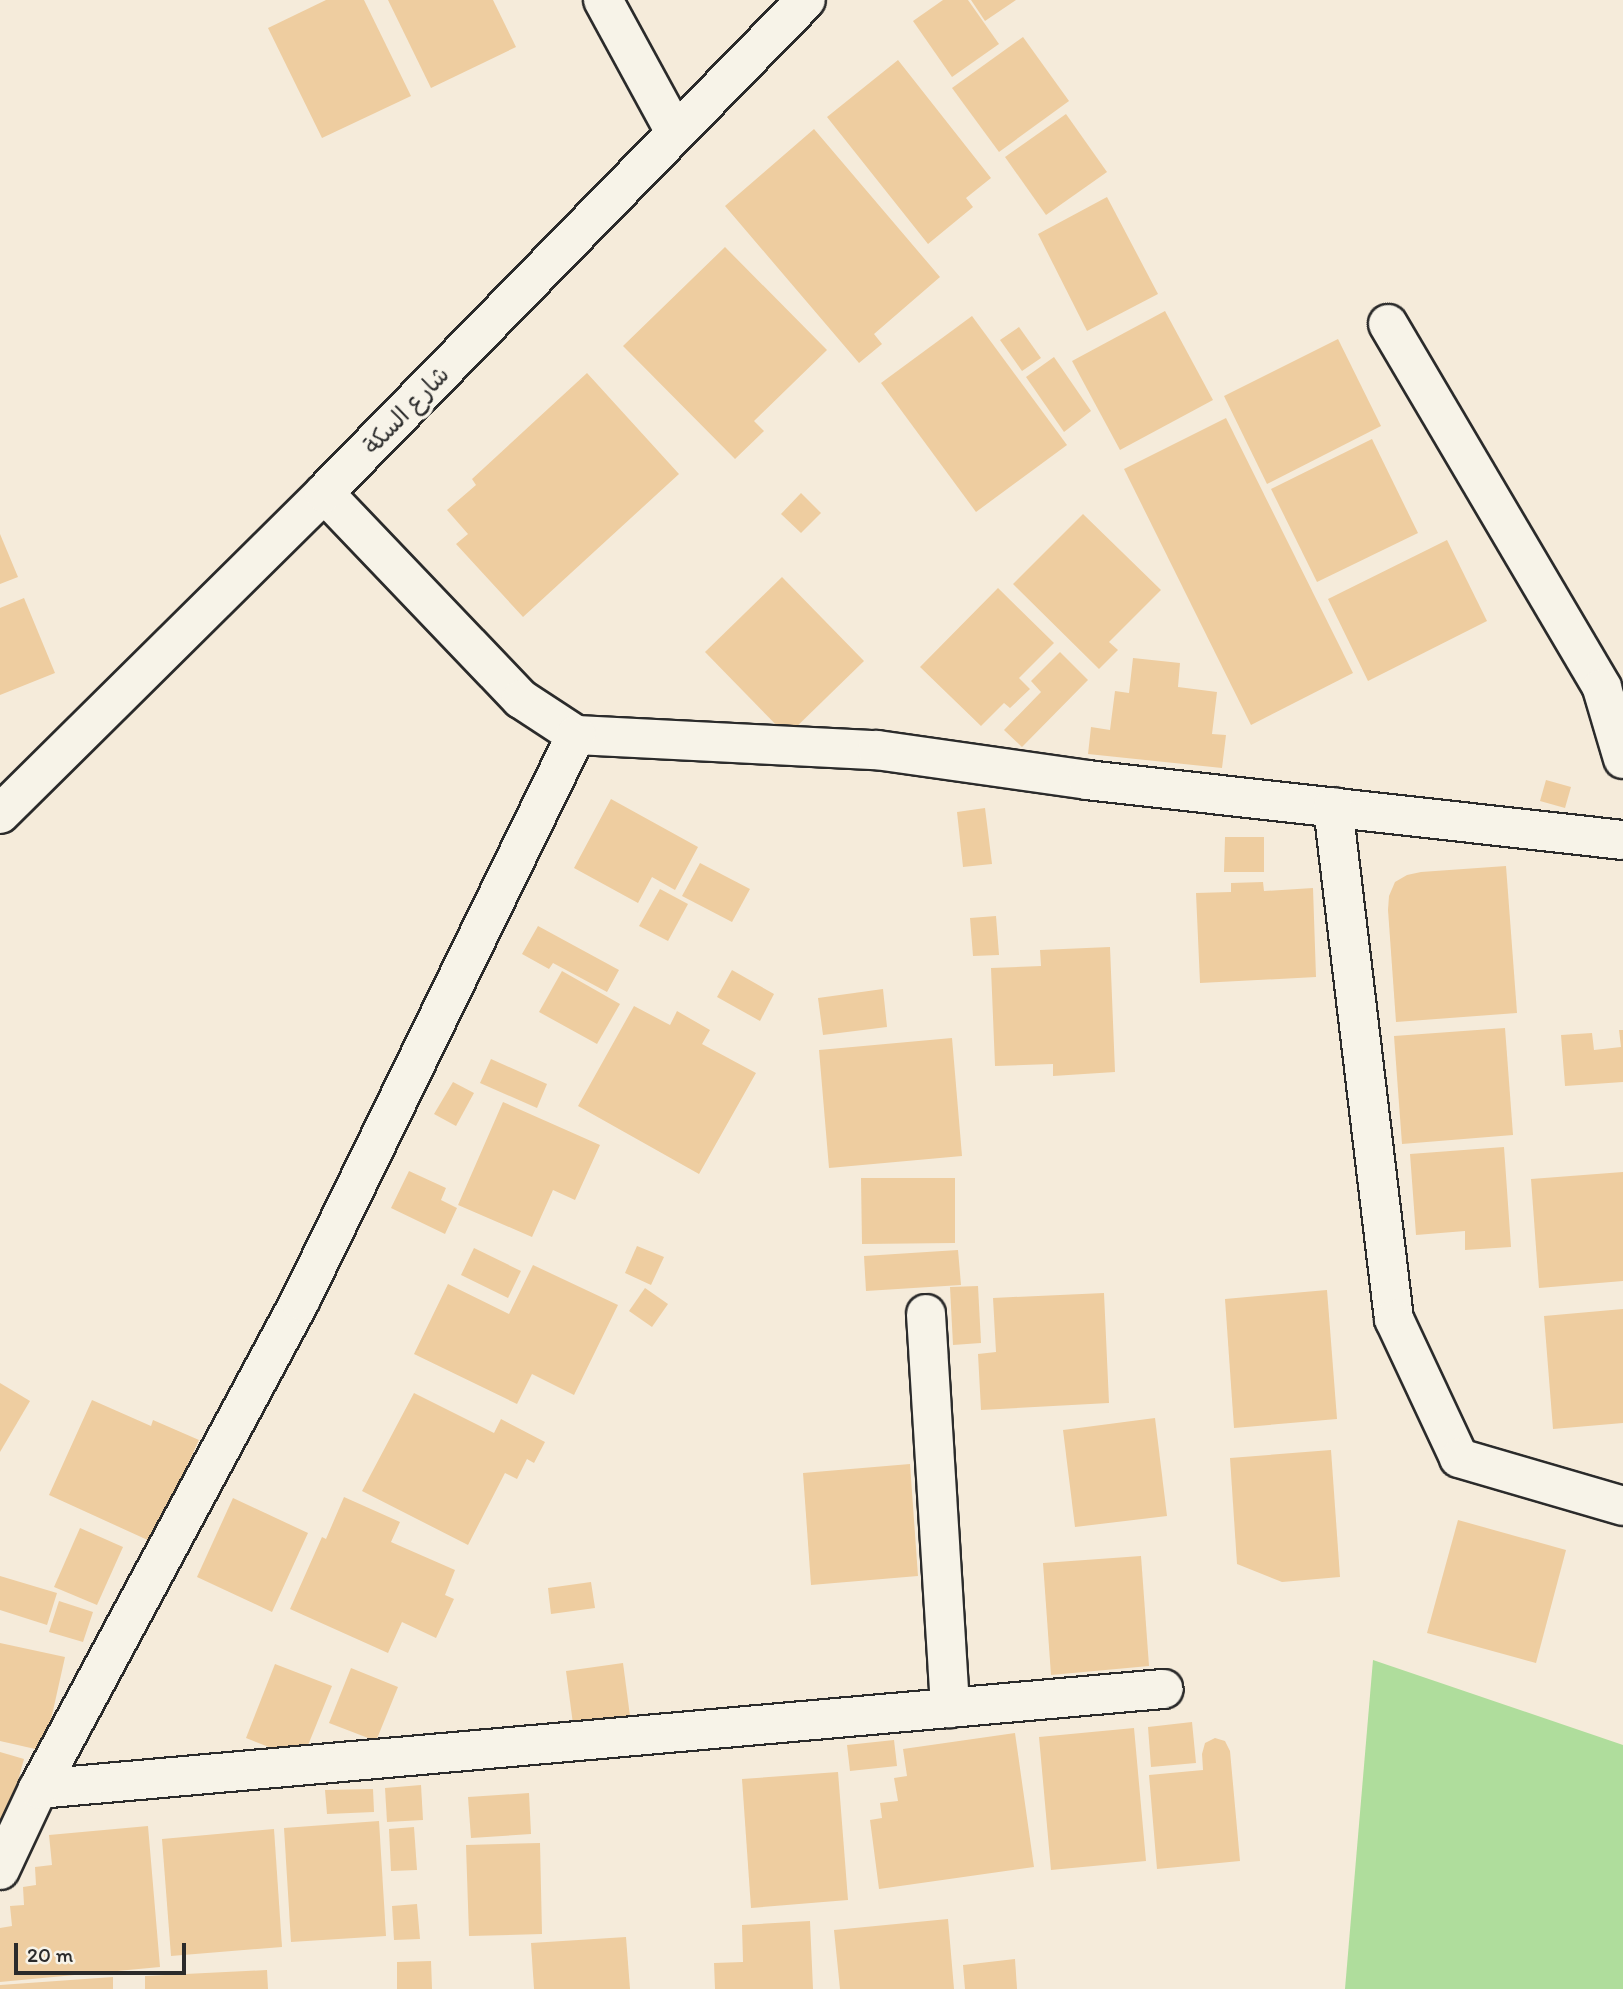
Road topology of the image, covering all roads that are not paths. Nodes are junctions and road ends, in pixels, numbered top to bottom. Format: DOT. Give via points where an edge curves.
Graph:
graph roads {
  1 [pos="603,0"];
  2 [pos="806,0"];
  3 [pos="675,132"];
  4 [pos="1388,324"];
  5 [pos="324,493"];
  6 [pos="576,735"];
  7 [pos="1623,759"];
  8 [pos="1333,807"];
  9 [pos="0,814"];
  10 [pos="1623,840"];
  11 [pos="926,1314"];
  12 [pos="1623,1506"];
  13 [pos="1164,1689"];
  14 [pos="950,1708"];
  15 [pos="38,1789"];
  16 [pos="0,1870"];
  1 -- 3 [label="street"];
  2 -- 3 [label="street, شارع السكة"];
  3 -- 5 [label="street, شارع السكة"];
  4 -- 7 [label="street" via="1602,688"];
  5 -- 6 [label="street" via="521,699"];
  5 -- 9 [label="street, شارع السكة"];
  6 -- 8 [label="street" via="877,750 1087,780"];
  6 -- 15 [label="street" via="300,1301"];
  8 -- 10 [label="street"];
  8 -- 12 [label="street" via="1394,1319 1459,1458"];
  11 -- 14 [label="street"];
  13 -- 14 [label="street"];
  14 -- 15 [label="street"];
  15 -- 16 [label="street"];
}
